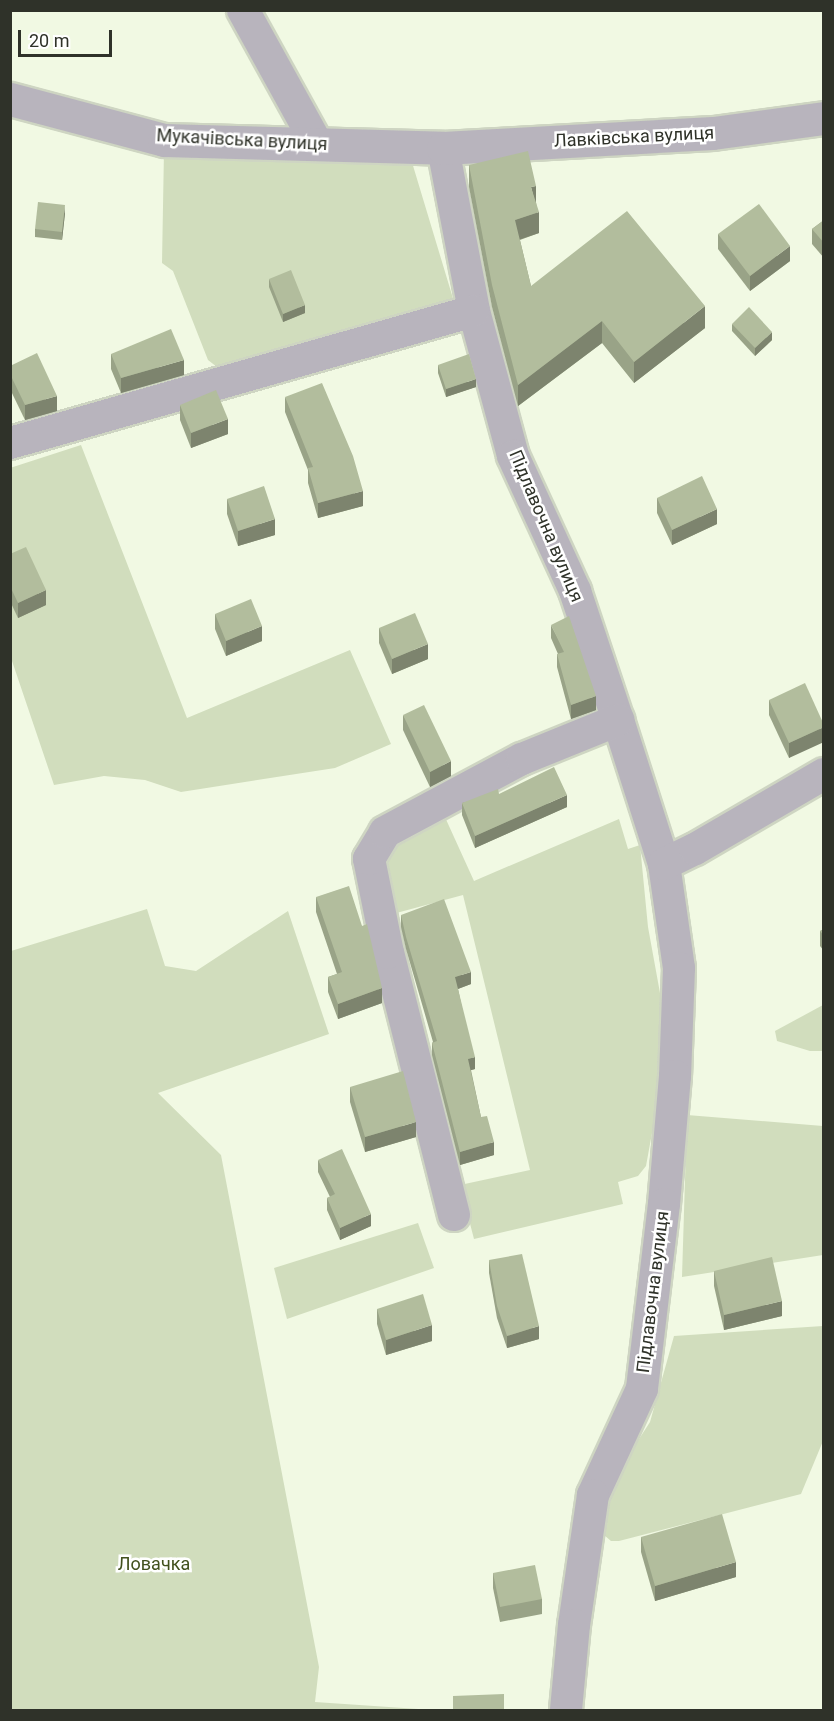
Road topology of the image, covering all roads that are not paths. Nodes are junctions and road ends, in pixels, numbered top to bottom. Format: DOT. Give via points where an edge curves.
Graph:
graph roads {
  1 [pos="243,10"];
  2 [pos="10,99"];
  3 [pos="824,117"];
  4 [pos="317,144"];
  5 [pos="443,148"];
  6 [pos="474,312"];
  7 [pos="10,443"];
  8 [pos="618,720"];
  9 [pos="824,774"];
  10 [pos="664,864"];
  11 [pos="454,1215"];
  12 [pos="566,1710"];
  1 -- 4 [label="street"];
  2 -- 4 [label="street, Мукачівська вулиця" via="164,140"];
  3 -- 5 [label="street, Лавківська вулиця" via="712,133"];
  4 -- 5 [label="street, Мукачівська вулиця"];
  5 -- 6 [label="street, Підлавочна вулиця"];
  6 -- 7 [label="street"];
  6 -- 8 [label="street, Підлавочна вулиця" via="513,456 575,591"];
  8 -- 10 [label="street, Підлавочна вулиця"];
  8 -- 11 [label="street" via="522,759 385,832 369,859 388,953"];
  9 -- 10 [label="street"];
  10 -- 12 [label="street, Підлавочна вулиця" via="679,969 664,1204 642,1389 592,1495"];
}
